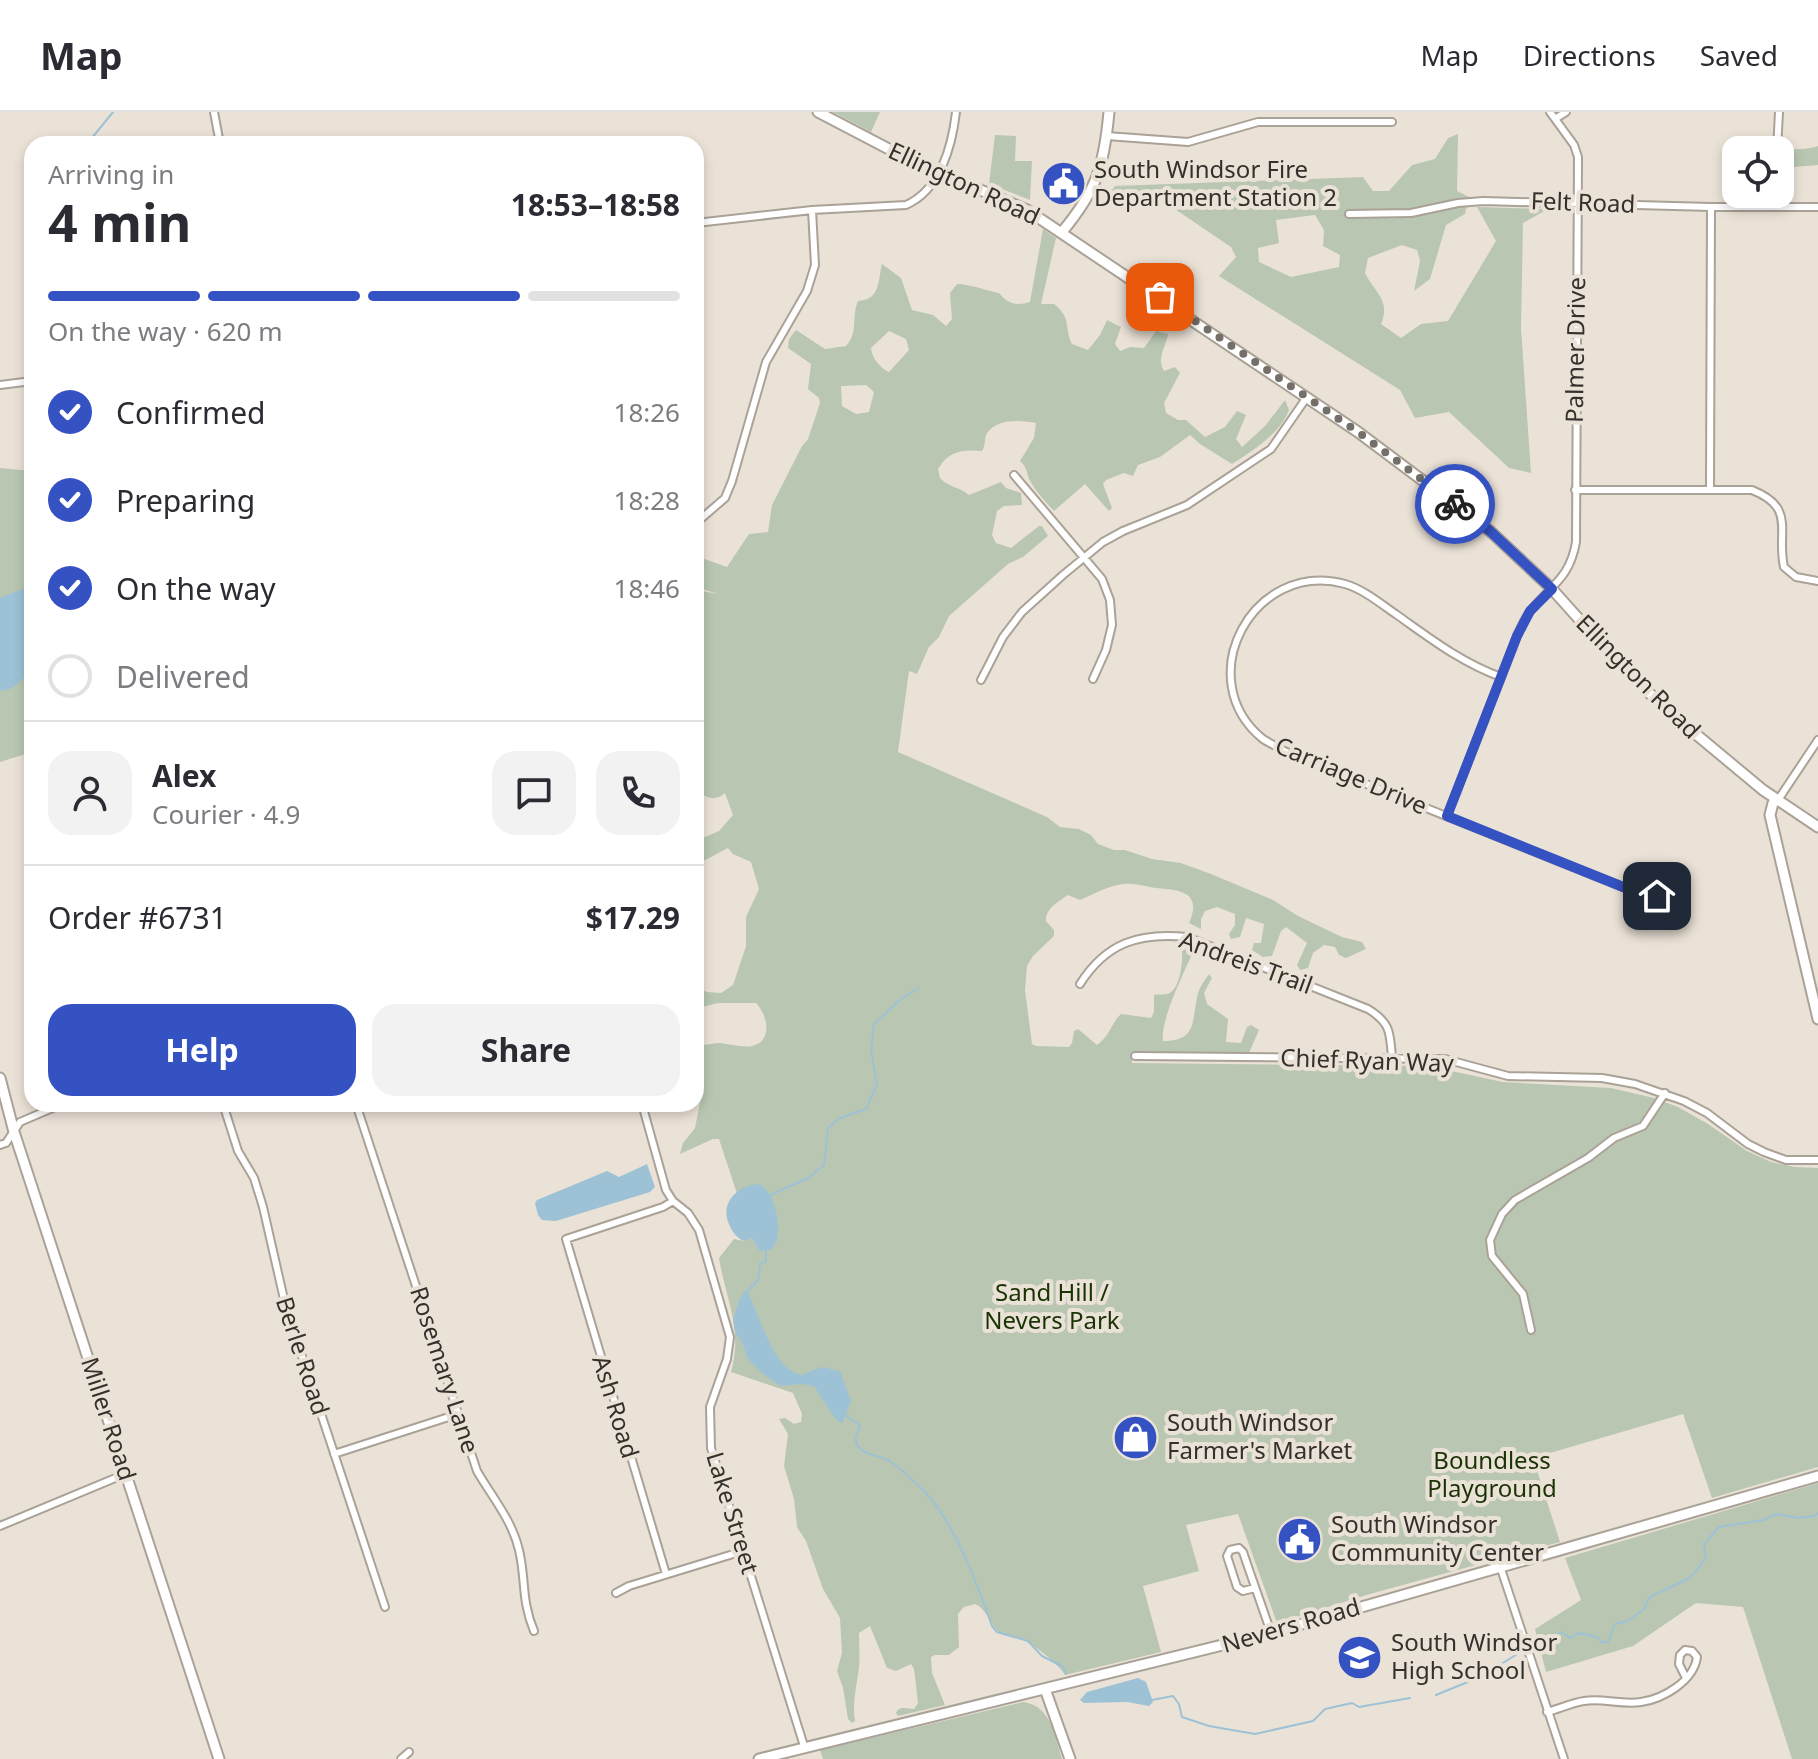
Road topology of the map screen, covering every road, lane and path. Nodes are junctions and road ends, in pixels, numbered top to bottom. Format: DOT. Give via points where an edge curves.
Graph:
graph roads {
  1 [pos="214,112"];
  2 [pos="818,112"];
  3 [pos="956,112"];
  4 [pos="1109,112"];
  5 [pos="1550,112"];
  6 [pos="1566,112"];
  7 [pos="1779,112"];
  8 [pos="1555,119"];
  9 [pos="1392,122"];
  10 [pos="218,136"];
  11 [pos="1107,136"];
  12 [pos="1778,136"];
  13 [pos="939,173"];
  14 [pos="1578,204"];
  15 [pos="1711,207"];
  16 [pos="1722,207"];
  17 [pos="1794,207"];
  18 [pos="1818,207"];
  19 [pos="812,210"];
  20 [pos="1349,214"];
  21 [pos="704,222"];
  22 [pos="1062,232"];
  23 [pos="24,382"];
  24 [pos="0,385"];
  25 [pos="1307,397"];
  26 [pos="1014,475"];
  27 [pos="1710,488"];
  28 [pos="1575,490"];
  29 [pos="704,516"];
  30 [pos="1084,557"];
  31 [pos="1818,581"];
  32 [pos="1552,589"];
  33 [pos="1501,677"];
  34 [pos="1093,679"];
  35 [pos="981,680"];
  36 [pos="1818,740"];
  37 [pos="1778,800"];
  38 [pos="1447,816"];
  39 [pos="1818,827"];
  40 [pos="1657,896"];
  41 [pos="1080,984"];
  42 [pos="1818,1019"];
  43 [pos="1135,1056"];
  44 [pos="1392,1058"];
  45 [pos="0,1078"];
  46 [pos="1665,1093"];
  47 [pos="43,1112"];
  48 [pos="226,1112"];
  49 [pos="359,1112"];
  50 [pos="644,1112"];
  51 [pos="14,1132"];
  52 [pos="0,1145"];
  53 [pos="1818,1160"];
  54 [pos="673,1201"];
  55 [pos="1531,1330"];
  56 [pos="458,1414"];
  57 [pos="334,1454"];
  58 [pos="125,1474"];
  59 [pos="1818,1476"];
  60 [pos="0,1526"];
  61 [pos="743,1551"];
  62 [pos="1501,1569"];
  63 [pos="666,1574"];
  64 [pos="1255,1588"];
  65 [pos="616,1593"];
  66 [pos="385,1607"];
  67 [pos="534,1631"];
  68 [pos="1271,1633"];
  69 [pos="1686,1678"];
  70 [pos="1045,1689"];
  71 [pos="1547,1712"];
  72 [pos="804,1746"];
  73 [pos="409,1752"];
  74 [pos="219,1759"];
  75 [pos="401,1759"];
  76 [pos="759,1759"];
  77 [pos="1070,1759"];
  78 [pos="1564,1759"];
  1 -- 10 [label="street"];
  2 -- 13 [label="street, Ellington Road"];
  3 -- 13 [label="street"];
  4 -- 11 [label="street"];
  5 -- 8 [label="street, Palmer Drive"];
  6 -- 8 [label="street"];
  7 -- 12 [label="street"];
  8 -- 14 [label="street, Palmer Drive" via="1578,157"];
  9 -- 11 [label="street" via="1258,122 1188,142"];
  11 -- 22 [label="street" via="1095,186"];
  13 -- 19 [label="street" via="924,194 906,205"];
  13 -- 22 [label="street, Ellington Road" via="1027,210"];
  14 -- 15 [label="street, Felt Road"];
  14 -- 20 [label="street, Felt Road" via="1483,201 1411,213"];
  14 -- 28 [label="street, Palmer Drive"];
  15 -- 16 [label="street, Felt Road"];
  15 -- 27 [label="street"];
  17 -- 18 [label="street, Felt Road"];
  19 -- 21 [label="street"];
  19 -- 29 [label="street" via="815,265 807,291 766,362 725,498"];
  22 -- 25 [label="street, Ellington Road"];
  23 -- 24 [label="street"];
  25 -- 30 [label="street" via="1271,449 1187,505 1123,531"];
  25 -- 32 [label="street, Ellington Road" via="1490,531"];
  26 -- 30 [label="street"];
  27 -- 28 [label="street"];
  27 -- 31 [label="street" via="1752,490 1770,497 1783,523 1784,567 1796,577"];
  28 -- 32 [label="street, Palmer Drive" via="1573,559"];
  30 -- 34 [label="street" via="1102,579 1112,625"];
  30 -- 35 [label="street" via="1022,612"];
  32 -- 33 [label="street, Palmer Drive" via="1530,611"];
  32 -- 37 [label="street, Ellington Road" via="1668,711"];
  33 -- 38 [label="street, Palmer Drive"];
  33 -- 38 [label="street, Carriage Drive" via="1457,657 1346,584 1315,580 1286,586 1265,598 1236,637 1230,663 1234,693 1245,718 1263,739"];
  36 -- 37 [label="street"];
  37 -- 39 [label="street, Ellington Road"];
  37 -- 42 [label="street" via="1772,821"];
  38 -- 40 [label="street, Carriage Drive" via="1643,895"];
  41 -- 44 [label="street, Andreis Trail" via="1091,967 1119,946 1140,937 1187,937 1382,1017"];
  43 -- 44 [label="street, Chief Ryan Way"];
  44 -- 46 [label="street, Chief Ryan Way" via="1445,1059 1508,1076 1602,1078"];
  45 -- 51 [label="street, Miller Road"];
  46 -- 53 [label="street, Chief Ryan Way" via="1707,1113 1764,1152 1786,1160"];
  46 -- 55 [label="street" via="1643,1126 1614,1138 1515,1200 1502,1214 1490,1240 1492,1256 1523,1294"];
  47 -- 51 [label="street" via="20,1122"];
  48 -- 57 [label="street, Berle Road" via="238,1151 254,1178 286,1308"];
  49 -- 56 [label="street, Rosemary Lane"];
  50 -- 54 [label="street, Lake Street"];
  51 -- 52 [label="street"];
  51 -- 58 [label="street, Miller Road"];
  54 -- 61 [label="street, Lake Street" via="699,1230 730,1337 709,1426"];
  54 -- 63 [label="street, Ash Road" via="566,1239"];
  56 -- 57 [label="street"];
  56 -- 67 [label="street, Rosemary Lane" via="477,1471 512,1531"];
  57 -- 66 [label="street, Berle Road"];
  58 -- 60 [label="street"];
  58 -- 74 [label="street, Miller Road"];
  59 -- 62 [label="street, Nevers Road"];
  61 -- 63 [label="street"];
  61 -- 72 [label="street, Lake Street"];
  62 -- 68 [label="street, Nevers Road"];
  62 -- 71 [label="street"];
  63 -- 65 [label="street"];
  64 -- 64 [label="street" via="1242,1550 1230,1550 1227,1556 1237,1587"];
  64 -- 68 [label="street"];
  68 -- 70 [label="street, Nevers Road"];
  69 -- 71 [label="street" via="1658,1698 1639,1703 1583,1701"];
  70 -- 72 [label="street, Nevers Road"];
  70 -- 77 [label="street"];
  71 -- 78 [label="street"];
  72 -- 76 [label="street, Nevers Road"];
  73 -- 75 [label="street"];
}
